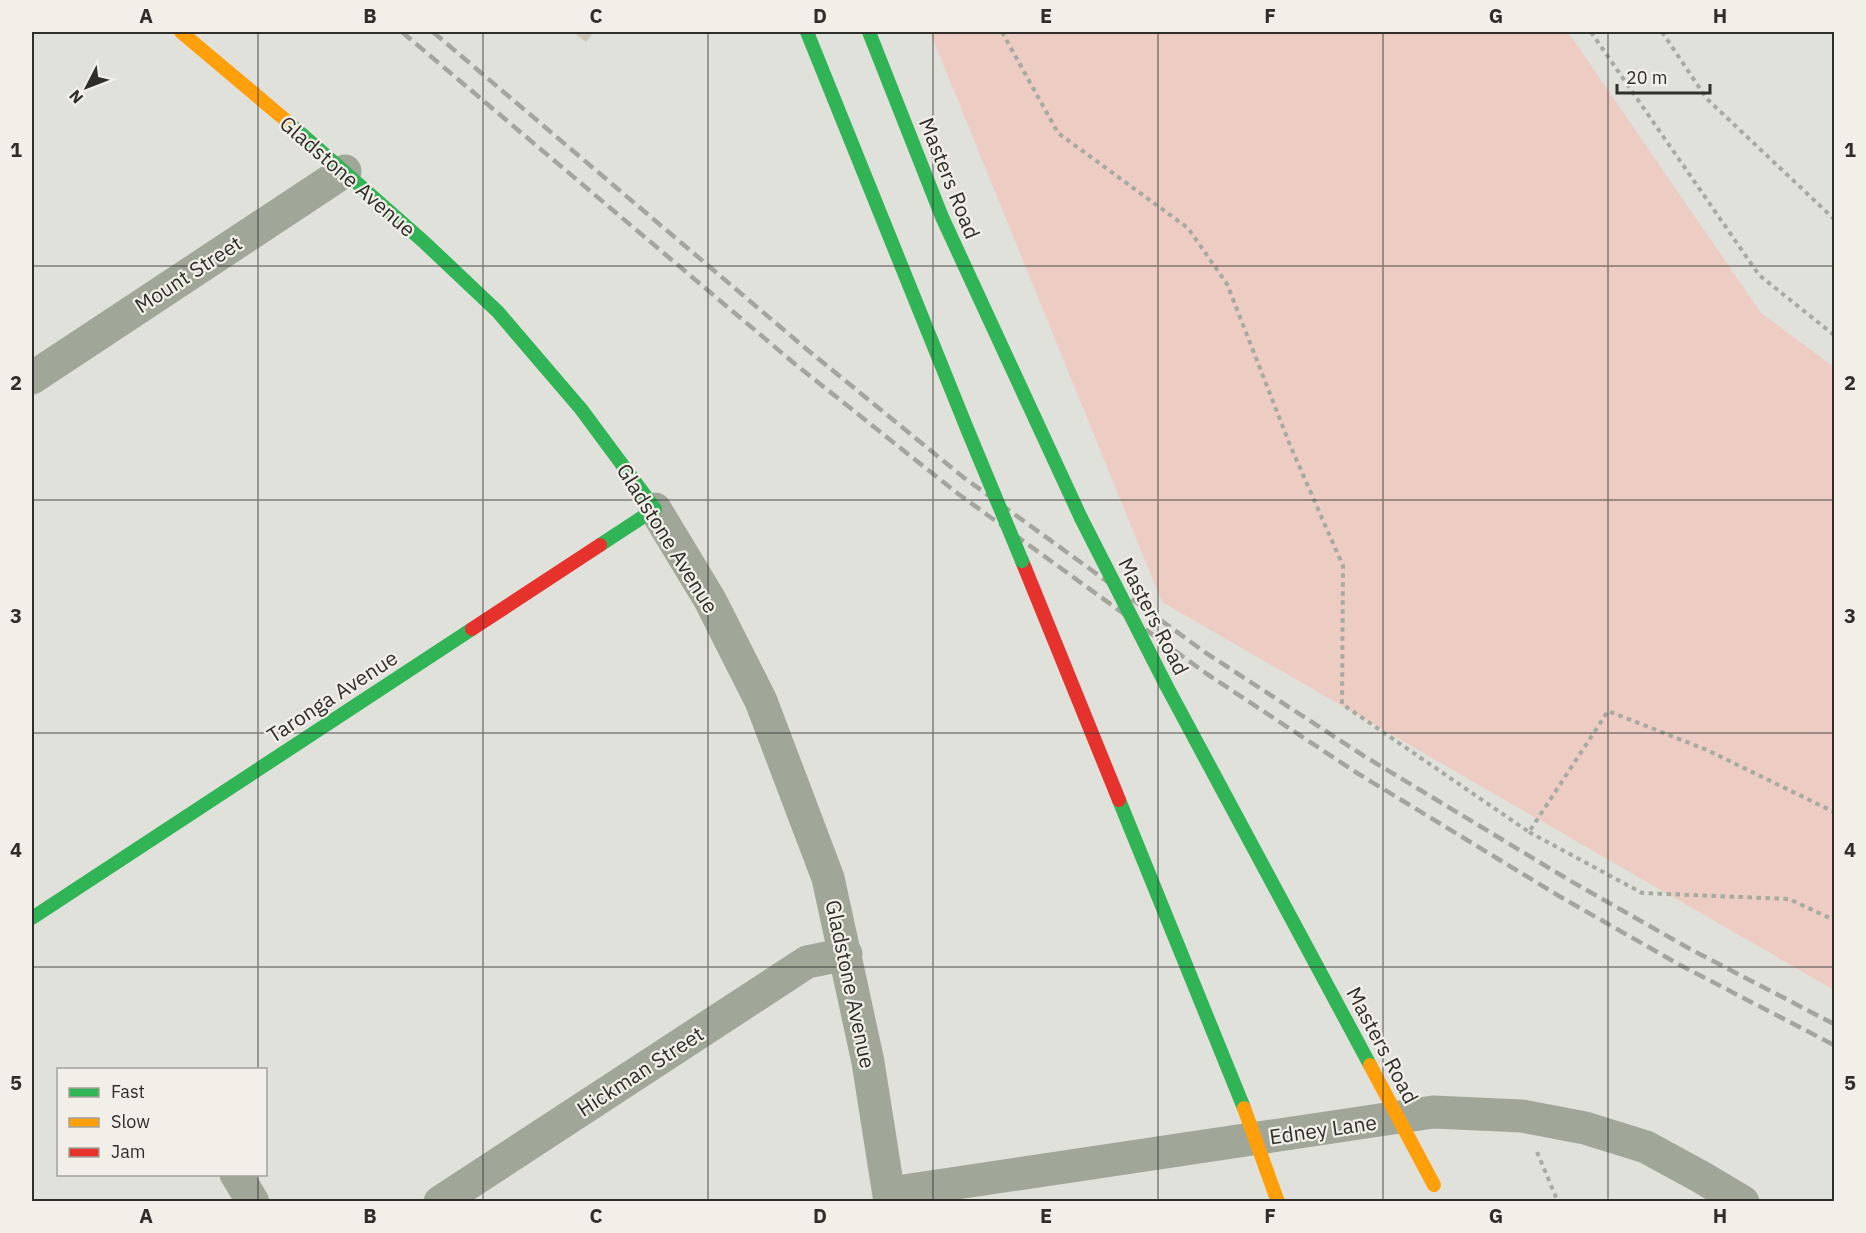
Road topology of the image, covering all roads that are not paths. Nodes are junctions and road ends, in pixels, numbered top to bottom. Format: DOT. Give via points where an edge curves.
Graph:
graph roads {
  1 [pos="181,32"];
  2 [pos="807,32"];
  3 [pos="869,32"];
  4 [pos="345,171"];
  5 [pos="32,378"];
  6 [pos="655,509"];
  7 [pos="32,918"];
  8 [pos="846,954"];
  9 [pos="237,1176"];
  10 [pos="890,1197"];
  11 [pos="253,1202"];
  12 [pos="440,1202"];
  13 [pos="1278,1202"];
  14 [pos="1441,1202"];
  15 [pos="1743,1202"];
  1 -- 4 [label="main road, Gladstone Avenue"];
  2 -- 13 [label="main road, bridge" via="1244,1108"];
  3 -- 14 [label="main road, Masters Road, bridge" via="942,217 1081,518"];
  4 -- 5 [label="street, Mount Street"];
  4 -- 6 [label="main road, Gladstone Avenue" via="498,312 581,409"];
  6 -- 7 [label="main road, Taronga Avenue"];
  6 -- 8 [label="street, Gladstone Avenue" via="710,600 761,701 828,878"];
  8 -- 10 [label="street, Gladstone Avenue"];
  8 -- 12 [label="street, Hickman Street" via="807,962"];
  9 -- 11 [label="street"];
  10 -- 15 [label="street, Edney Lane" via="1433,1112 1522,1116 1585,1128 1646,1147"];
}
